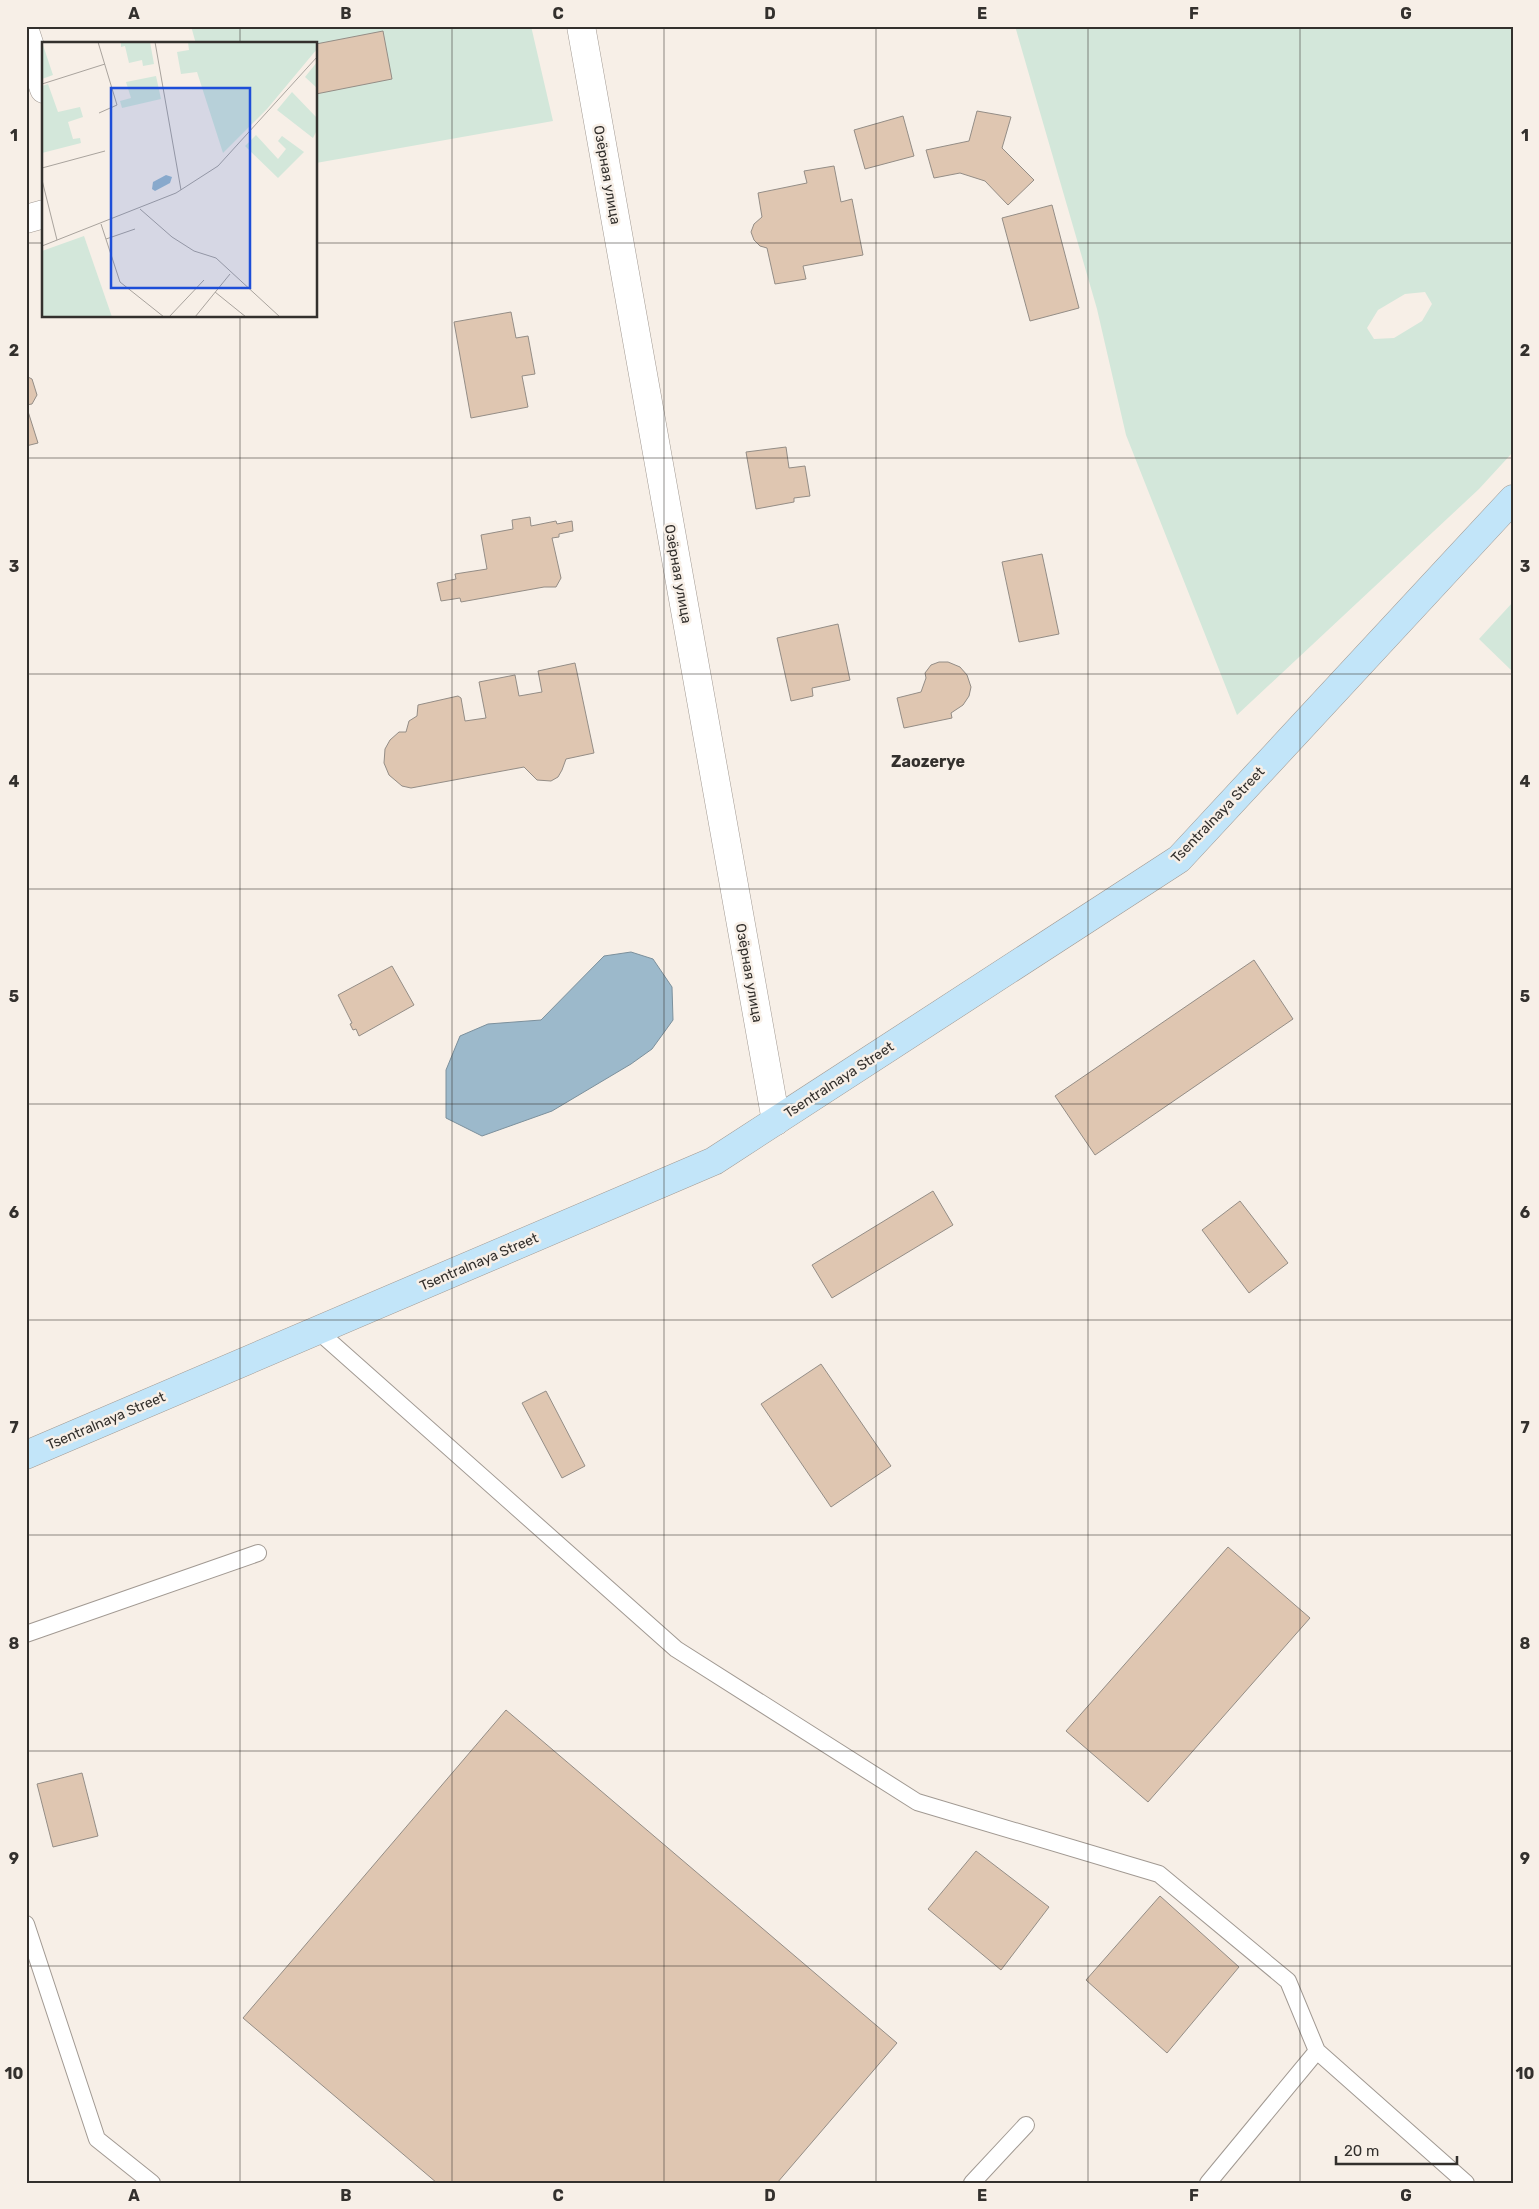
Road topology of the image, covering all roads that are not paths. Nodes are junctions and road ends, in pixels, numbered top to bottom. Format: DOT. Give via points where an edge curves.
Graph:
graph roads {
  1 [pos="581,26"];
  2 [pos="26,34"];
  3 [pos="42,83"];
  4 [pos="42,215"];
  5 [pos="26,220"];
  6 [pos="1513,499"];
  7 [pos="776,1122"];
  8 [pos="318,1331"];
  9 [pos="26,1455"];
  10 [pos="258,1553"];
  11 [pos="26,1634"];
  12 [pos="26,1924"];
  13 [pos="1317,2051"];
  14 [pos="1026,2125"];
  15 [pos="152,2183"];
  16 [pos="972,2183"];
  17 [pos="1208,2183"];
  18 [pos="1466,2183"];
  1 -- 7 [label="street, Озёрная улица"];
  2 -- 3 [label="street"];
  4 -- 5 [label="street"];
  6 -- 7 [label="main road, Tsentralnaya Street" via="1179,859"];
  7 -- 8 [label="main road, Tsentralnaya Street" via="714,1161"];
  8 -- 9 [label="main road, Tsentralnaya Street"];
  8 -- 13 [label="lane" via="676,1649 918,1802 1159,1874 1288,1981"];
  10 -- 11 [label="lane"];
  12 -- 15 [label="lane" via="96,2139"];
  13 -- 17 [label="lane"];
  13 -- 18 [label="lane"];
  14 -- 16 [label="lane"];
}
